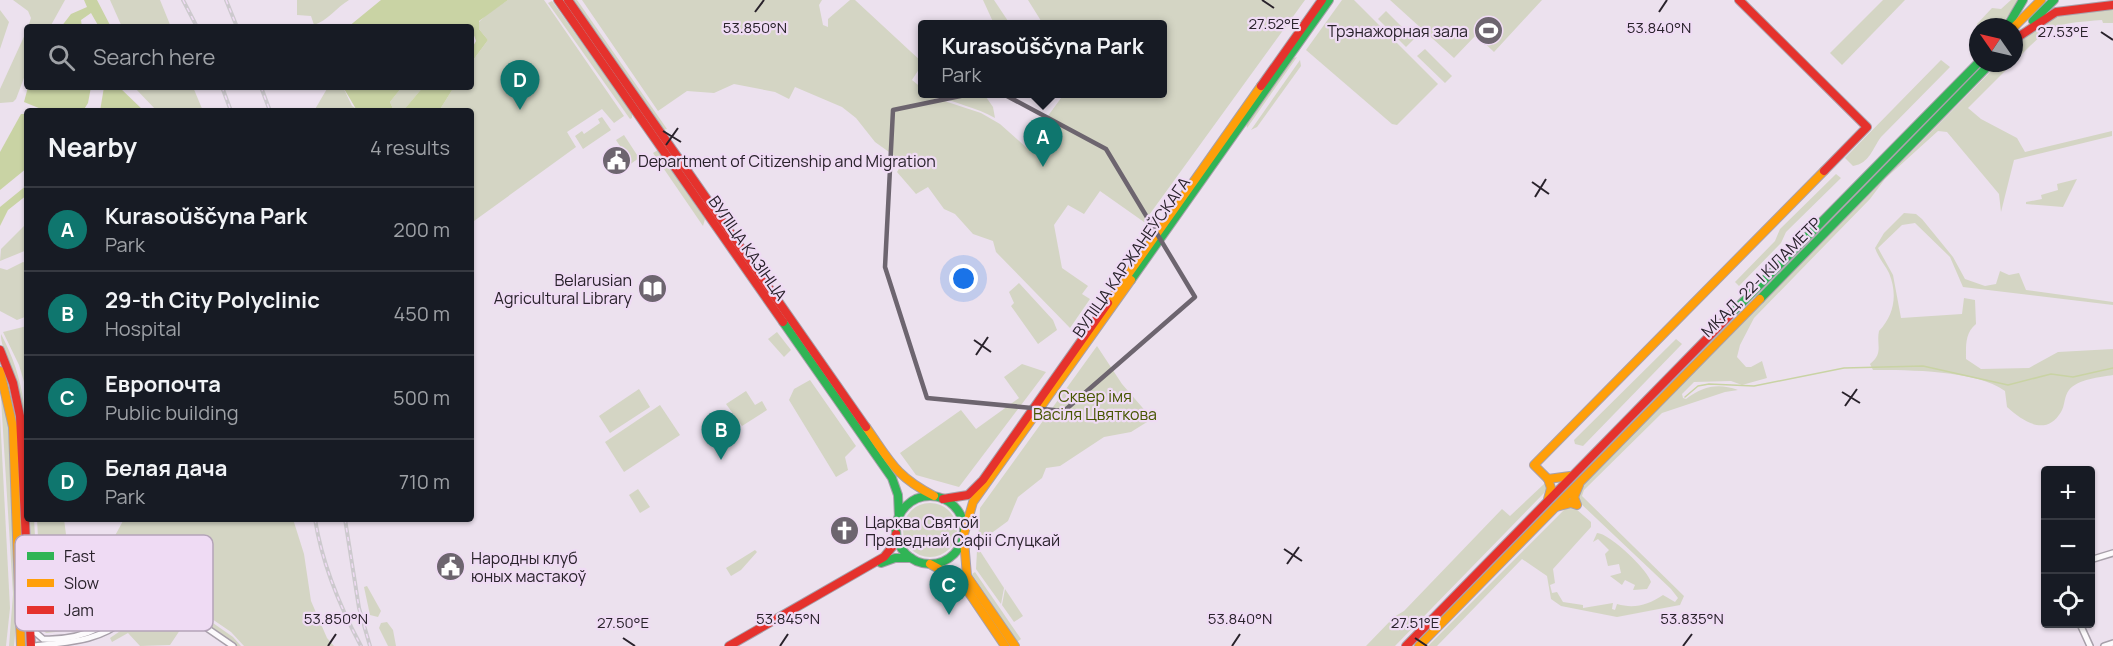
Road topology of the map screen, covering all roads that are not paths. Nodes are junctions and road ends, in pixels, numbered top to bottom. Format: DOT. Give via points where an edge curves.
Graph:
graph roads {
  1 [pos="558,0"];
  2 [pos="567,0"];
  3 [pos="1323,0"];
  4 [pos="1329,0"];
  5 [pos="1738,0"];
  6 [pos="2023,0"];
  7 [pos="2041,0"];
  8 [pos="2054,0"];
  9 [pos="2113,5"];
  10 [pos="2012,18"];
  11 [pos="2023,18"];
  12 [pos="2023,31"];
  13 [pos="2023,33"];
  14 [pos="590,40"];
  15 [pos="1293,47"];
  16 [pos="1969,72"];
  17 [pos="1982,72"];
  18 [pos="716,220"];
  19 [pos="1081,345"];
  20 [pos="0,350"];
  21 [pos="0,371"];
  22 [pos="1572,475"];
  23 [pos="1583,478"];
  24 [pos="1548,479"];
  25 [pos="21,493"];
  26 [pos="934,496"];
  27 [pos="943,499"];
  28 [pos="1549,506"];
  29 [pos="899,518"];
  30 [pos="897,532"];
  31 [pos="964,534"];
  32 [pos="21,535"];
  33 [pos="24,535"];
  34 [pos="2113,553"];
  35 [pos="911,558"];
  36 [pos="2095,559"];
  37 [pos="928,564"];
  38 [pos="2082,628"];
  39 [pos="22,631"];
  40 [pos="32,631"];
  41 [pos="35,631"];
  42 [pos="96,631"];
  43 [pos="108,631"];
  44 [pos="212,631"];
  45 [pos="2113,643"];
  46 [pos="21,646"];
  47 [pos="33,646"];
  48 [pos="233,646"];
  49 [pos="729,646"];
  50 [pos="736,646"];
  51 [pos="1005,646"];
  52 [pos="1015,646"];
  53 [pos="1406,646"];
  54 [pos="1419,646"];
  55 [pos="2090,646"];
  56 [pos="2104,646"];
  1 -- 14 [label="main road, ВУЛІЦА КАЗІНЦА"];
  2 -- 14 [label="main road, ВУЛІЦА КАЗІНЦА"];
  3 -- 15 [label="main road, ВУЛІЦА КАРЖАНЕЎСКАГА"];
  4 -- 15 [label="main road, ВУЛІЦА КАРЖАНЕЎСКАГА"];
  5 -- 24 [label="main road" via="1867,127 1534,465"];
  6 -- 10 [label="main road"];
  7 -- 11 [label="main road"];
  8 -- 12 [label="main road"];
  9 -- 13 [label="main road" via="2056,12"];
  14 -- 18 [label="main road, ВУЛІЦА КАЗІНЦА"];
  15 -- 19 [label="main road, ВУЛІЦА КАРЖАНЕЎСКАГА"];
  16 -- 22 [label="main road, МКАД, 22-І КІЛАМЕТР"];
  17 -- 23 [label="main road, МКАД, 22-І КІЛАМЕТР"];
  18 -- 26 [label="main road, ВУЛІЦА КАЗІНЦА" via="898,473"];
  18 -- 29 [label="main road, ВУЛІЦА КАЗІНЦА" via="892,478"];
  19 -- 27 [label="main road, ВУЛІЦА КАРЖАНЕЎСКАГА" via="978,486 964,497"];
  19 -- 31 [label="main road, ВУЛІЦА КАРЖАНЕЎСКАГА" via="973,502"];
  20 -- 25 [label="main road" via="20,416"];
  21 -- 25 [label="main road" via="10,405"];
  22 -- 24 [label="main road"];
  22 -- 28 [label="main road, МКАД, 22-І КІЛАМЕТР"];
  23 -- 28 [label="main road, МКАД, 22-І КІЛАМЕТР"];
  23 -- 28 [label="main road" via="1575,493 1577,505"];
  24 -- 28 [label="main road"];
  25 -- 32 [label="main road"];
  25 -- 33 [label="main road"];
  26 -- 27 [label="main road"];
  26 -- 29 [label="main road" via="913,501"];
  27 -- 31 [label="main road" via="960,513"];
  28 -- 53 [label="main road"];
  28 -- 54 [label="main road"];
  29 -- 30 [label="main road"];
  30 -- 35 [label="main road" via="900,545"];
  30 -- 49 [label="main road" via="884,557"];
  31 -- 37 [label="main road" via="951,556"];
  31 -- 52 [label="main road" via="966,573"];
  34 -- 36 [label="street"];
  35 -- 37 [label="main road"];
  35 -- 50 [label="main road" via="885,561"];
  37 -- 51 [label="main road" via="961,581"];
  38 -- 55 [label="street"];
  39 -- 46 [label="main road"];
  40 -- 47 [label="main road"];
  41 -- 42 [label="street" via="43,639"];
  43 -- 47 [label="street" via="78,641"];
  44 -- 48 [label="street"];
  45 -- 56 [label="street"];
}
